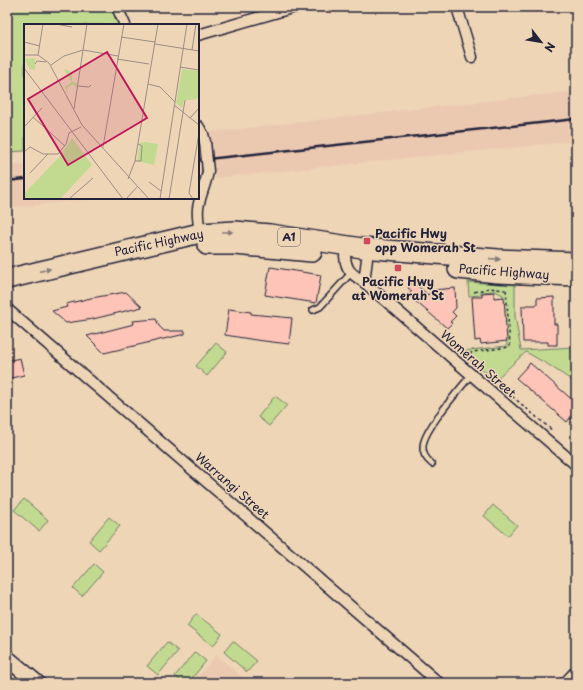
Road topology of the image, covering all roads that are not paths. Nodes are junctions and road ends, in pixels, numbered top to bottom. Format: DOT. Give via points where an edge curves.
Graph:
graph roads {
  1 [pos="117,7"];
  2 [pos="294,7"];
  3 [pos="458,7"];
  4 [pos="125,24"];
  5 [pos="199,35"];
  6 [pos="472,57"];
  7 [pos="199,128"];
  8 [pos="200,233"];
  9 [pos="367,259"];
  10 [pos="576,262"];
  11 [pos="348,265"];
  12 [pos="576,276"];
  13 [pos="7,279"];
  14 [pos="364,282"];
  15 [pos="7,292"];
  16 [pos="7,309"];
  17 [pos="313,310"];
  18 [pos="471,375"];
  19 [pos="432,464"];
  20 [pos="576,465"];
  21 [pos="7,658"];
  22 [pos="576,671"];
  23 [pos="37,683"];
  24 [pos="439,683"];
  25 [pos="565,683"];
  1 -- 4 [label="street"];
  2 -- 5 [label="street"];
  3 -- 6 [label="street"];
  7 -- 8 [label="street, bridge" via="205,142 208,171 198,209"];
  8 -- 10 [label="highway, Pacific Highway / A1, one-way" via="259,233 362,248 498,259"];
  13 -- 8 [label="highway, Pacific Highway / A1, one-way"];
  9 -- 11 [label="highway, Pacific Highway / A1"];
  9 -- 12 [label="highway, Pacific Highway / A1" via="498,273"];
  9 -- 14 [label="street"];
  11 -- 14 [label="street, Womerah Street"];
  11 -- 15 [label="highway, Pacific Highway / A1" via="276,248 206,245"];
  11 -- 17 [label="lane" via="320,308"];
  14 -- 18 [label="street, Womerah Street"];
  16 -- 24 [label="street, Warrangi Street"];
  18 -- 19 [label="lane" via="433,424 424,440 423,454"];
  18 -- 20 [label="street, Womerah Street"];
  21 -- 23 [label="main road"];
  22 -- 25 [label="street"];
}
